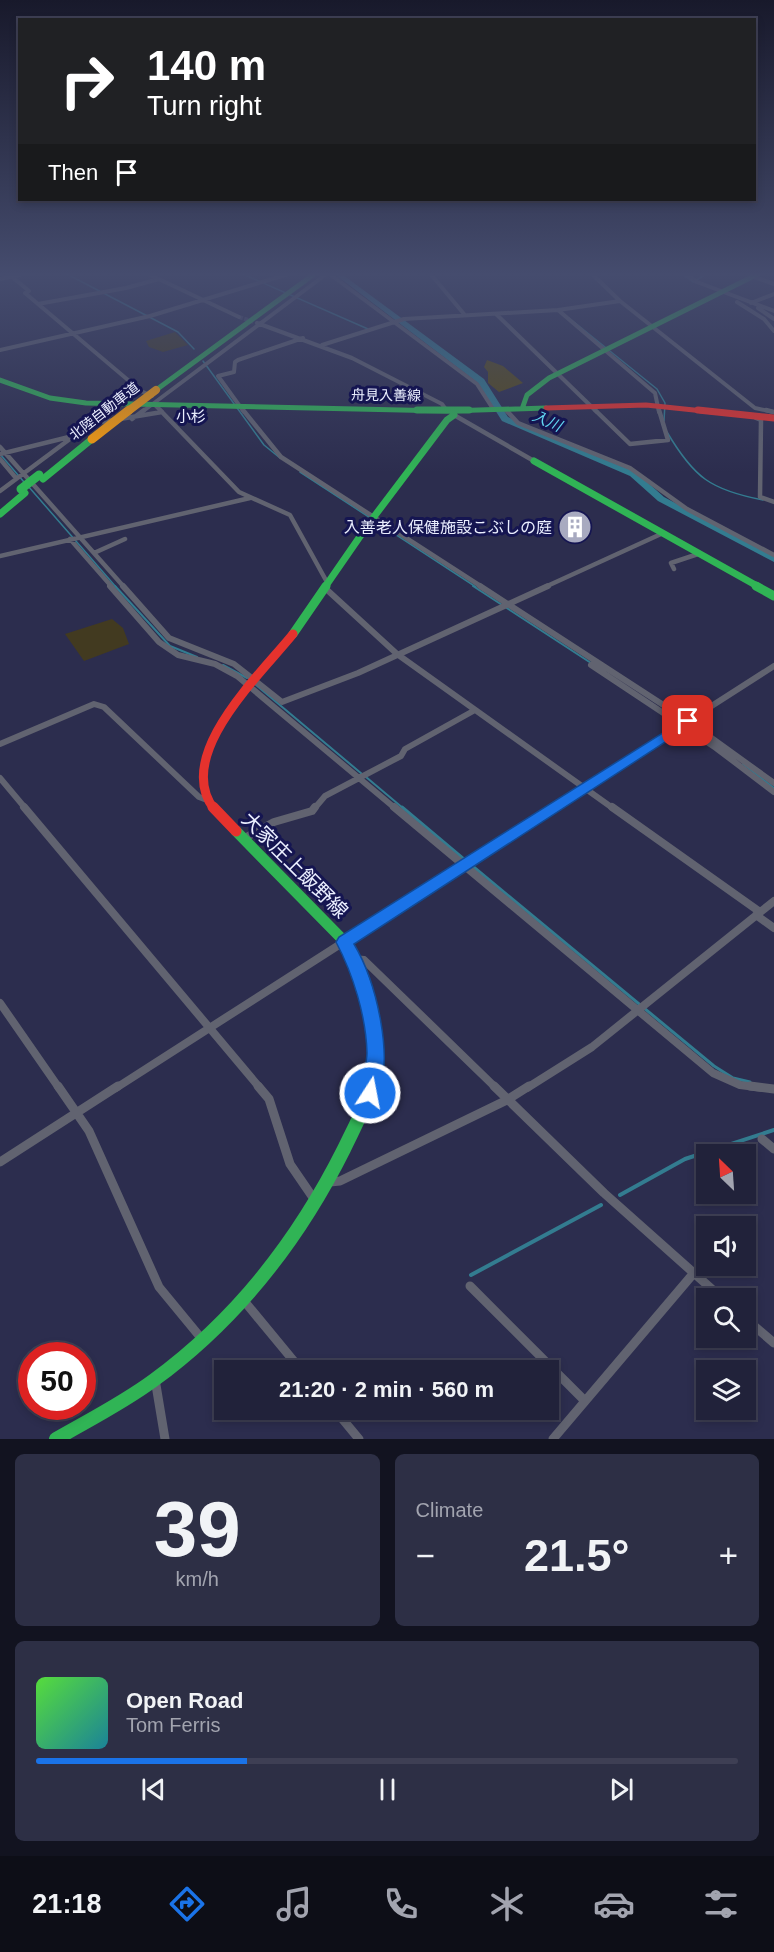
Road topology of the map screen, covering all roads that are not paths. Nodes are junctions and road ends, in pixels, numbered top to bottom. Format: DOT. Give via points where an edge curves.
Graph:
graph roads {
  1 [pos="47,339"];
  2 [pos="81,339"];
  3 [pos="229,339"];
  4 [pos="232,339"];
  5 [pos="235,339"];
  6 [pos="300,339"];
  7 [pos="306,339"];
  8 [pos="340,339"];
  9 [pos="418,339"];
  10 [pos="522,339"];
  11 [pos="595,339"];
  12 [pos="626,339"];
  13 [pos="669,339"];
  14 [pos="322,345"];
  15 [pos="607,349"];
  16 [pos="0,350"];
  17 [pos="557,374"];
  18 [pos="0,380"];
  19 [pos="156,399"];
  20 [pos="659,406"];
  21 [pos="591,407"];
  22 [pos="241,408"];
  23 [pos="499,409"];
  24 [pos="522,409"];
  25 [pos="702,410"];
  26 [pos="451,412"];
  27 [pos="774,412"];
  28 [pos="774,418"];
  29 [pos="132,419"];
  30 [pos="70,437"];
  31 [pos="0,447"];
  32 [pos="3,454"];
  33 [pos="0,459"];
  34 [pos="534,461"];
  35 [pos="22,473"];
  36 [pos="21,487"];
  37 [pos="0,491"];
  38 [pos="250,498"];
  39 [pos="774,502"];
  40 [pos="0,506"];
  41 [pos="0,514"];
  42 [pos="373,518"];
  43 [pos="661,534"];
  44 [pos="79,536"];
  45 [pos="70,539"];
  46 [pos="125,539"];
  47 [pos="93,553"];
  48 [pos="698,554"];
  49 [pos="774,555"];
  50 [pos="0,556"];
  51 [pos="674,569"];
  52 [pos="327,586"];
  53 [pos="774,596"];
  54 [pos="506,603"];
  55 [pos="397,654"];
  56 [pos="591,665"];
  57 [pos="774,666"];
  58 [pos="255,684"];
  59 [pos="282,702"];
  60 [pos="273,706"];
  61 [pos="475,710"];
  62 [pos="688,721"];
  63 [pos="681,726"];
  64 [pos="0,744"];
  65 [pos="359,777"];
  66 [pos="0,778"];
  67 [pos="774,783"];
  68 [pos="585,788"];
  69 [pos="774,792"];
  70 [pos="207,800"];
  71 [pos="243,839"];
  72 [pos="464,866"];
  73 [pos="774,901"];
  74 [pos="758,914"];
  75 [pos="774,928"];
  76 [pos="345,942"];
  77 [pos="354,959"];
  78 [pos="0,1004"];
  79 [pos="637,1011"];
  80 [pos="211,1028"];
  81 [pos="774,1089"];
  82 [pos="507,1100"];
  83 [pos="76,1113"];
  84 [pos="762,1139"];
  85 [pos="774,1149"];
  86 [pos="0,1162"];
  87 [pos="329,1182"];
  88 [pos="317,1203"];
  89 [pos="693,1274"];
  90 [pos="470,1286"];
  91 [pos="710,1288"];
  92 [pos="243,1301"];
  93 [pos="756,1328"];
  94 [pos="202,1339"];
  95 [pos="774,1343"];
  96 [pos="293,1360"];
  97 [pos="155,1379"];
  98 [pos="585,1401"];
  99 [pos="343,1420"];
  100 [pos="56,1439"];
  101 [pos="165,1439"];
  102 [pos="358,1439"];
  103 [pos="553,1439"];
  1 -- 16 [label="street"];
  2 -- 19 [label="street" via="141,391"];
  3 -- 19 [label="main road, 北陸自動車道"];
  4 -- 19 [label="main road, 北陸自動車道"];
  5 -- 19 [label="street"];
  6 -- 22 [label="street" via="238,360 234,372 218,376"];
  7 -- 14 [label="street"];
  8 -- 14 [label="street"];
  9 -- 23 [label="street" via="477,384"];
  10 -- 17 [label="street"];
  11 -- 15 [label="street"];
  12 -- 15 [label="main road"];
  13 -- 27 [label="street" via="755,408"];
  14 -- 26 [label="street" via="434,399"];
  15 -- 17 [label="main road"];
  15 -- 20 [label="street" via="652,390"];
  17 -- 21 [label="street"];
  17 -- 24 [label="main road" via="527,395"];
  18 -- 19 [label="main road, 舟見入善線" via="64,401"];
  19 -- 22 [label="main road, 舟見入善線"];
  19 -- 29 [label="street"];
  19 -- 29 [label="street"];
  19 -- 36 [label="main road, 北陸自動車道, bridge" via="90,438 41,477"];
  19 -- 38 [label="street" via="234,487"];
  20 -- 21 [label="main road, 舟見入善線"];
  20 -- 21 [label="street" via="668,440 632,446"];
  20 -- 25 [label="main road, 舟見入善線"];
  21 -- 24 [label="main road, 舟見入善線"];
  22 -- 26 [label="main road, 舟見入善線"];
  22 -- 42 [label="street" via="272,449"];
  23 -- 24 [label="main road, 舟見入善線"];
  23 -- 26 [label="main road, 舟見入善線"];
  23 -- 49 [label="street" via="518,423 635,470 687,509"];
  25 -- 28 [label="main road, 舟見入善線"];
  25 -- 39 [label="street" via="761,420 760,497"];
  26 -- 34 [label="street"];
  26 -- 42 [label="main road" via="418,462"];
  29 -- 30 [label="street" via="98,422"];
  30 -- 32 [label="street"];
  30 -- 35 [label="street"];
  31 -- 32 [label="street"];
  32 -- 35 [label="street"];
  33 -- 36 [label="street"];
  34 -- 43 [label="main road"];
  35 -- 36 [label="street"];
  35 -- 44 [label="street"];
  36 -- 37 [label="street"];
  36 -- 40 [label="main road, 北陸自動車道"];
  36 -- 41 [label="main road, 北陸自動車道"];
  38 -- 44 [label="street"];
  38 -- 52 [label="street" via="290,515"];
  42 -- 52 [label="main road"];
  42 -- 54 [label="street"];
  43 -- 48 [label="main road"];
  43 -- 54 [label="street"];
  44 -- 45 [label="street"];
  44 -- 47 [label="street"];
  45 -- 50 [label="street"];
  45 -- 58 [label="street" via="159,642 178,655 229,671"];
  46 -- 47 [label="street"];
  47 -- 58 [label="street" via="169,638 234,664"];
  48 -- 51 [label="street" via="671,563"];
  48 -- 53 [label="main road"];
  52 -- 55 [label="street"];
  52 -- 58 [label="main road"];
  54 -- 55 [label="street"];
  54 -- 62 [label="street"];
  55 -- 59 [label="street"];
  55 -- 61 [label="street"];
  56 -- 63 [label="street"];
  57 -- 62 [label="street"];
  58 -- 59 [label="street"];
  58 -- 60 [label="street"];
  58 -- 70 [label="main road" via="204,759 201,779"];
  59 -- 60 [label="street"];
  60 -- 65 [label="street"];
  61 -- 65 [label="street"];
  61 -- 68 [label="street"];
  62 -- 63 [label="street"];
  62 -- 67 [label="street"];
  63 -- 68 [label="street"];
  63 -- 69 [label="street"];
  64 -- 70 [label="street" via="94,704 104,707 199,797"];
  65 -- 71 [label="street" via="325,796 312,811 274,822"];
  65 -- 72 [label="street"];
  66 -- 80 [label="street"];
  68 -- 72 [label="street"];
  68 -- 74 [label="street"];
  70 -- 71 [label="main road, 大家庄上飯野線"];
  71 -- 76 [label="main road, 大家庄上飯野線"];
  72 -- 76 [label="street"];
  72 -- 79 [label="street"];
  73 -- 74 [label="street"];
  74 -- 75 [label="street"];
  74 -- 79 [label="street"];
  76 -- 77 [label="main road, 大家庄上飯野線"];
  76 -- 80 [label="street"];
  77 -- 82 [label="street" via="364,960"];
  77 -- 87 [label="main road, 大家庄上飯野線" via="371,1018 375,1072 370,1093"];
  78 -- 83 [label="street"];
  79 -- 81 [label="street" via="713,1073 740,1085"];
  79 -- 82 [label="street" via="592,1047"];
  80 -- 83 [label="street"];
  80 -- 88 [label="street" via="269,1099 290,1164"];
  82 -- 87 [label="street" via="340,1182"];
  82 -- 89 [label="street"];
  83 -- 86 [label="street"];
  83 -- 94 [label="street" via="88,1131 159,1287"];
  84 -- 85 [label="street"];
  87 -- 88 [label="main road, 大家庄上飯野線"];
  88 -- 92 [label="main road, 大家庄上飯野線" via="294,1239"];
  89 -- 91 [label="street"];
  89 -- 98 [label="street"];
  90 -- 98 [label="street"];
  92 -- 94 [label="main road, 大家庄上飯野線"];
  92 -- 96 [label="street"];
  93 -- 95 [label="street"];
  94 -- 97 [label="main road, 大家庄上飯野線"];
  97 -- 100 [label="main road, 大家庄上飯野線"];
  97 -- 101 [label="street"];
  98 -- 103 [label="street"];
  99 -- 102 [label="street"];
}
